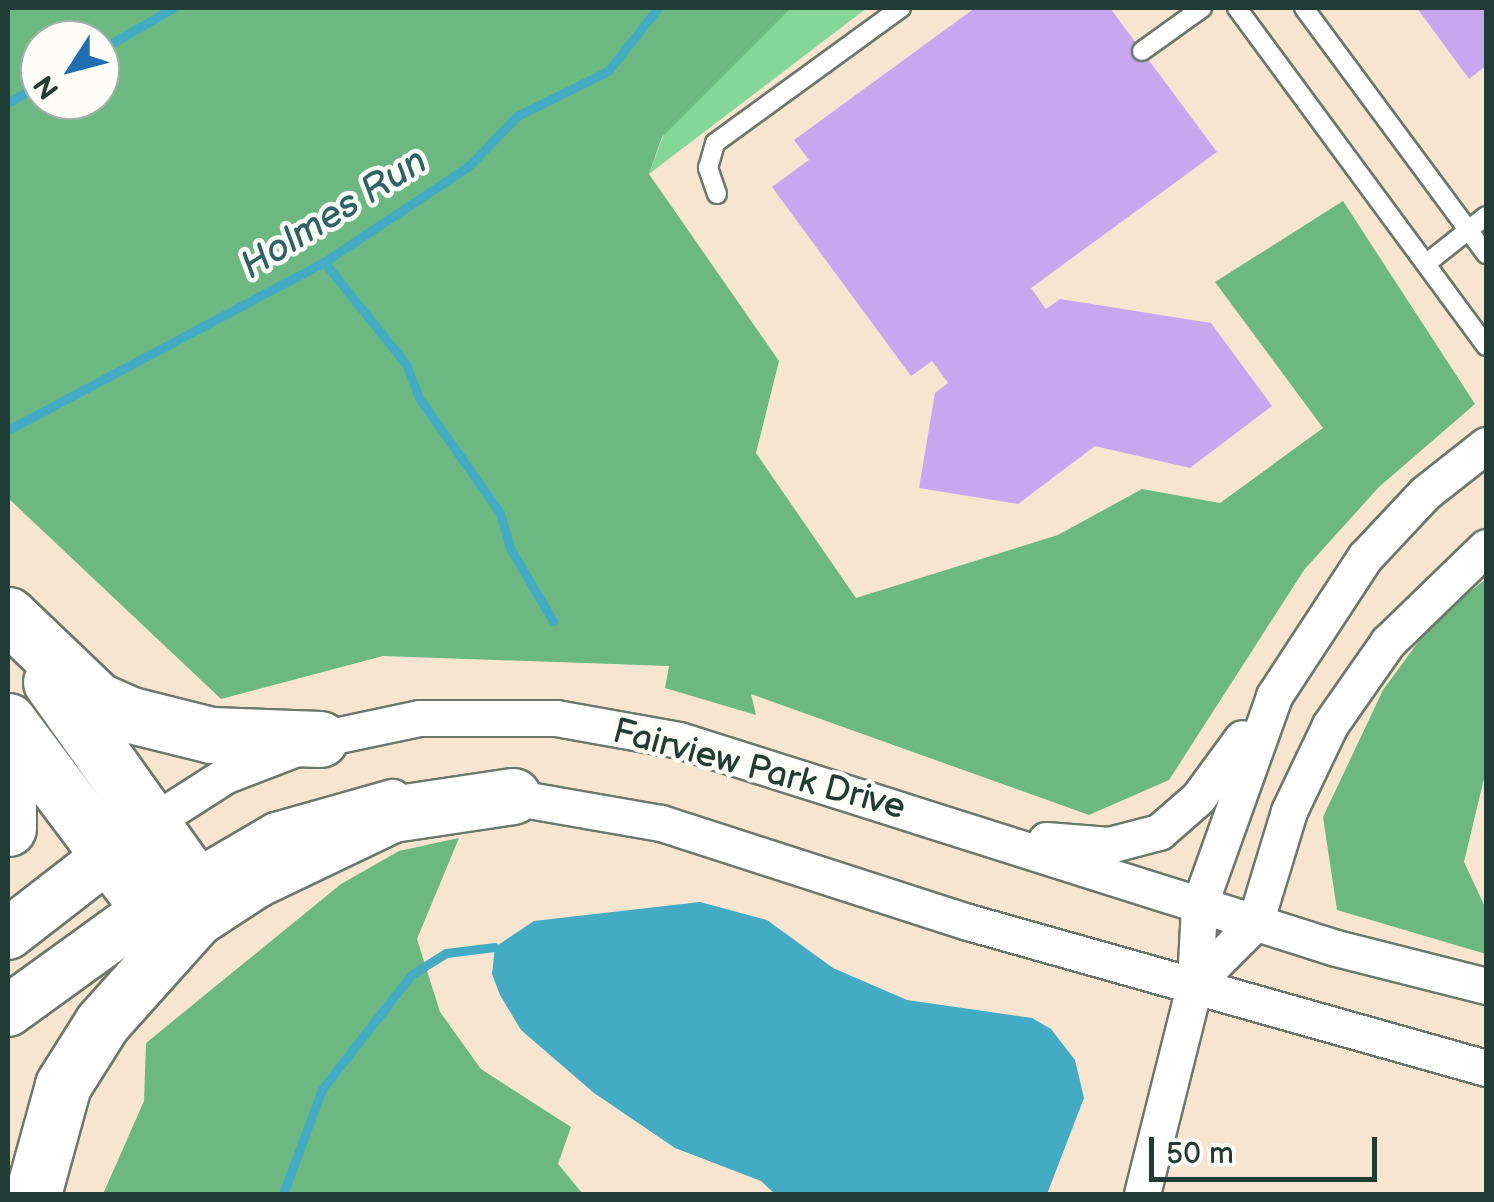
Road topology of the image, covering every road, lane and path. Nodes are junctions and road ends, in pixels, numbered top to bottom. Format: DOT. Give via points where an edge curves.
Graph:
graph roads {
  1 [pos="902,8"];
  2 [pos="1202,8"];
  3 [pos="1238,8"];
  4 [pos="1304,8"];
  5 [pos="1142,51"];
  6 [pos="717,194"];
  7 [pos="1486,216"];
  8 [pos="1469,230"];
  9 [pos="1486,254"];
  10 [pos="1427,263"];
  11 [pos="1486,346"];
  12 [pos="1486,445"];
  13 [pos="1486,547"];
  14 [pos="8,614"];
  15 [pos="8,622"];
  16 [pos="1285,675"];
  17 [pos="8,721"];
  18 [pos="320,739"];
  19 [pos="8,781"];
  20 [pos="513,796"];
  21 [pos="938,820"];
  22 [pos="154,821"];
  23 [pos="8,828"];
  24 [pos="110,854"];
  25 [pos="170,894"];
  26 [pos="1198,906"];
  27 [pos="1254,923"];
  28 [pos="8,934"];
  29 [pos="1195,984"];
  30 [pos="1486,986"];
  31 [pos="8,1011"];
  32 [pos="1486,1068"];
  33 [pos="33,1194"];
  34 [pos="1142,1194"];
  1 -- 6 [label="lane" via="715,144 708,168"];
  2 -- 5 [label="lane"];
  3 -- 10 [label="lane"];
  4 -- 8 [label="lane"];
  7 -- 8 [label="lane"];
  8 -- 9 [label="lane"];
  8 -- 10 [label="lane"];
  10 -- 11 [label="lane"];
  12 -- 16 [label="street" via="1425,492 1365,557"];
  13 -- 27 [label="street" via="1388,642 1330,725 1290,811"];
  14 -- 18 [label="highway" via="97,700 131,715 210,736"];
  15 -- 22 [label="highway"];
  16 -- 21 [label="street" via="1198,798 1181,817 1136,843 1072,845"];
  16 -- 26 [label="street"];
  17 -- 24 [label="highway"];
  18 -- 21 [label="street, Fairview Park Drive" via="420,718 556,718 679,740"];
  18 -- 22 [label="street, Fairview Park Drive" via="224,776"];
  19 -- 23 [label="highway"];
  20 -- 25 [label="street" via="413,793 350,804 275,830"];
  20 -- 29 [label="street" via="661,823 968,922"];
  20 -- 33 [label="highway" via="392,814 254,880 196,918 102,1023 64,1085"];
  21 -- 26 [label="street, Fairview Park Drive"];
  22 -- 24 [label="main road, Fairview Park Drive"];
  22 -- 25 [label="highway"];
  24 -- 25 [label="highway"];
  24 -- 28 [label="main road, Fairview Park Drive"];
  25 -- 31 [label="main road"];
  26 -- 27 [label="street, Fairview Park Drive"];
  26 -- 29 [label="street"];
  27 -- 29 [label="street"];
  27 -- 30 [label="street, Fairview Park Drive"];
  29 -- 32 [label="street"];
  29 -- 34 [label="street"];
}
